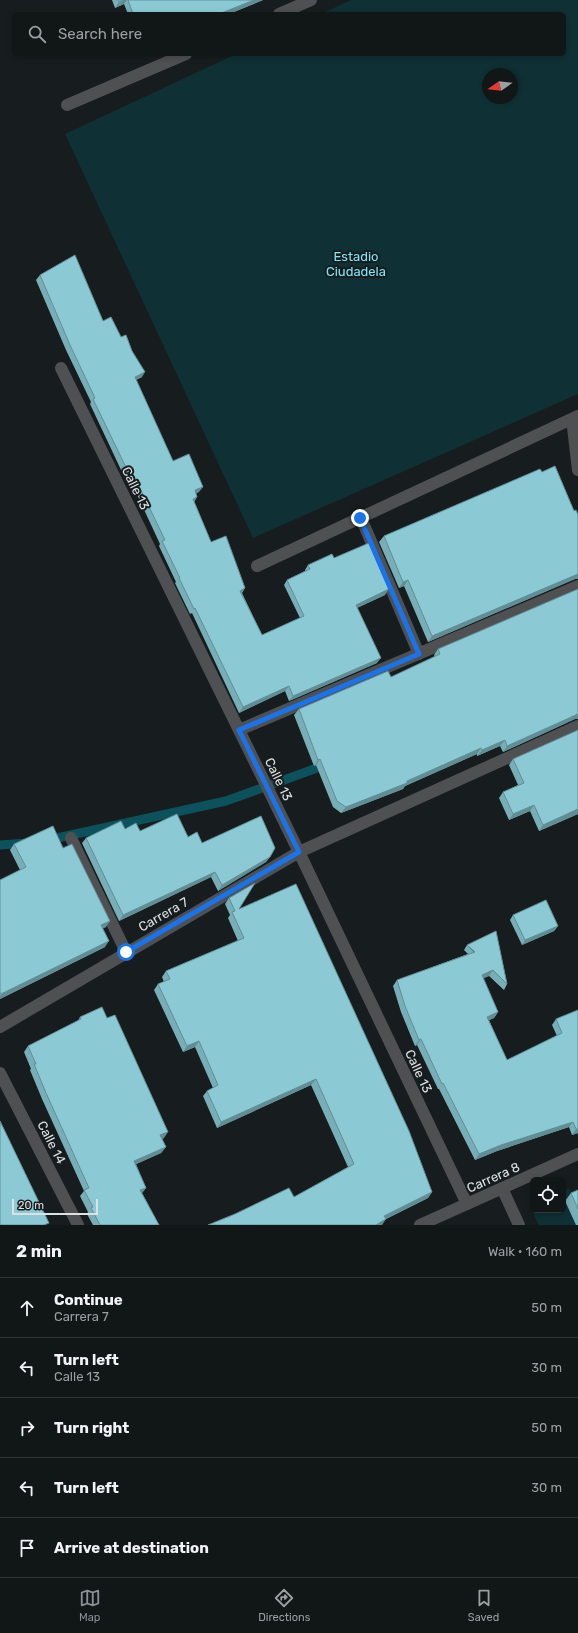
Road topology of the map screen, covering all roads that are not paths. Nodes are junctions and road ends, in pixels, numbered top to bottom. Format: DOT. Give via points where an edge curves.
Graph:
graph roads {
  1 [pos="311,0"];
  2 [pos="284,12"];
  3 [pos="181,56"];
  4 [pos="67,105"];
  5 [pos="61,368"];
  6 [pos="576,420"];
  7 [pos="578,470"];
  8 [pos="360,518"];
  9 [pos="256,566"];
  10 [pos="578,586"];
  11 [pos="419,654"];
  12 [pos="578,726"];
  13 [pos="239,730"];
  14 [pos="71,838"];
  15 [pos="299,852"];
  16 [pos="126,952"];
  17 [pos="0,1027"];
  18 [pos="0,1073"];
  19 [pos="578,1154"];
  20 [pos="502,1188"];
  21 [pos="467,1204"];
  22 [pos="78,1225"];
  23 [pos="420,1225"];
  24 [pos="519,1225"];
  1 -- 2 [label="street"];
  3 -- 4 [label="street"];
  5 -- 13 [label="street, Calle 13"];
  6 -- 7 [label="street"];
  6 -- 8 [label="street"];
  8 -- 9 [label="street"];
  8 -- 11 [label="street"];
  10 -- 11 [label="street"];
  11 -- 13 [label="street"];
  12 -- 15 [label="street, Carrera 7"];
  13 -- 15 [label="street, Calle 13"];
  14 -- 16 [label="street"];
  15 -- 16 [label="street, Carrera 7"];
  15 -- 21 [label="street, Calle 13"];
  16 -- 17 [label="street, Carrera 7"];
  18 -- 22 [label="street, Calle 14"];
  19 -- 20 [label="street, Carrera 8"];
  20 -- 21 [label="street, Carrera 8"];
  20 -- 24 [label="street"];
  21 -- 23 [label="street, Carrera 8"];
}
